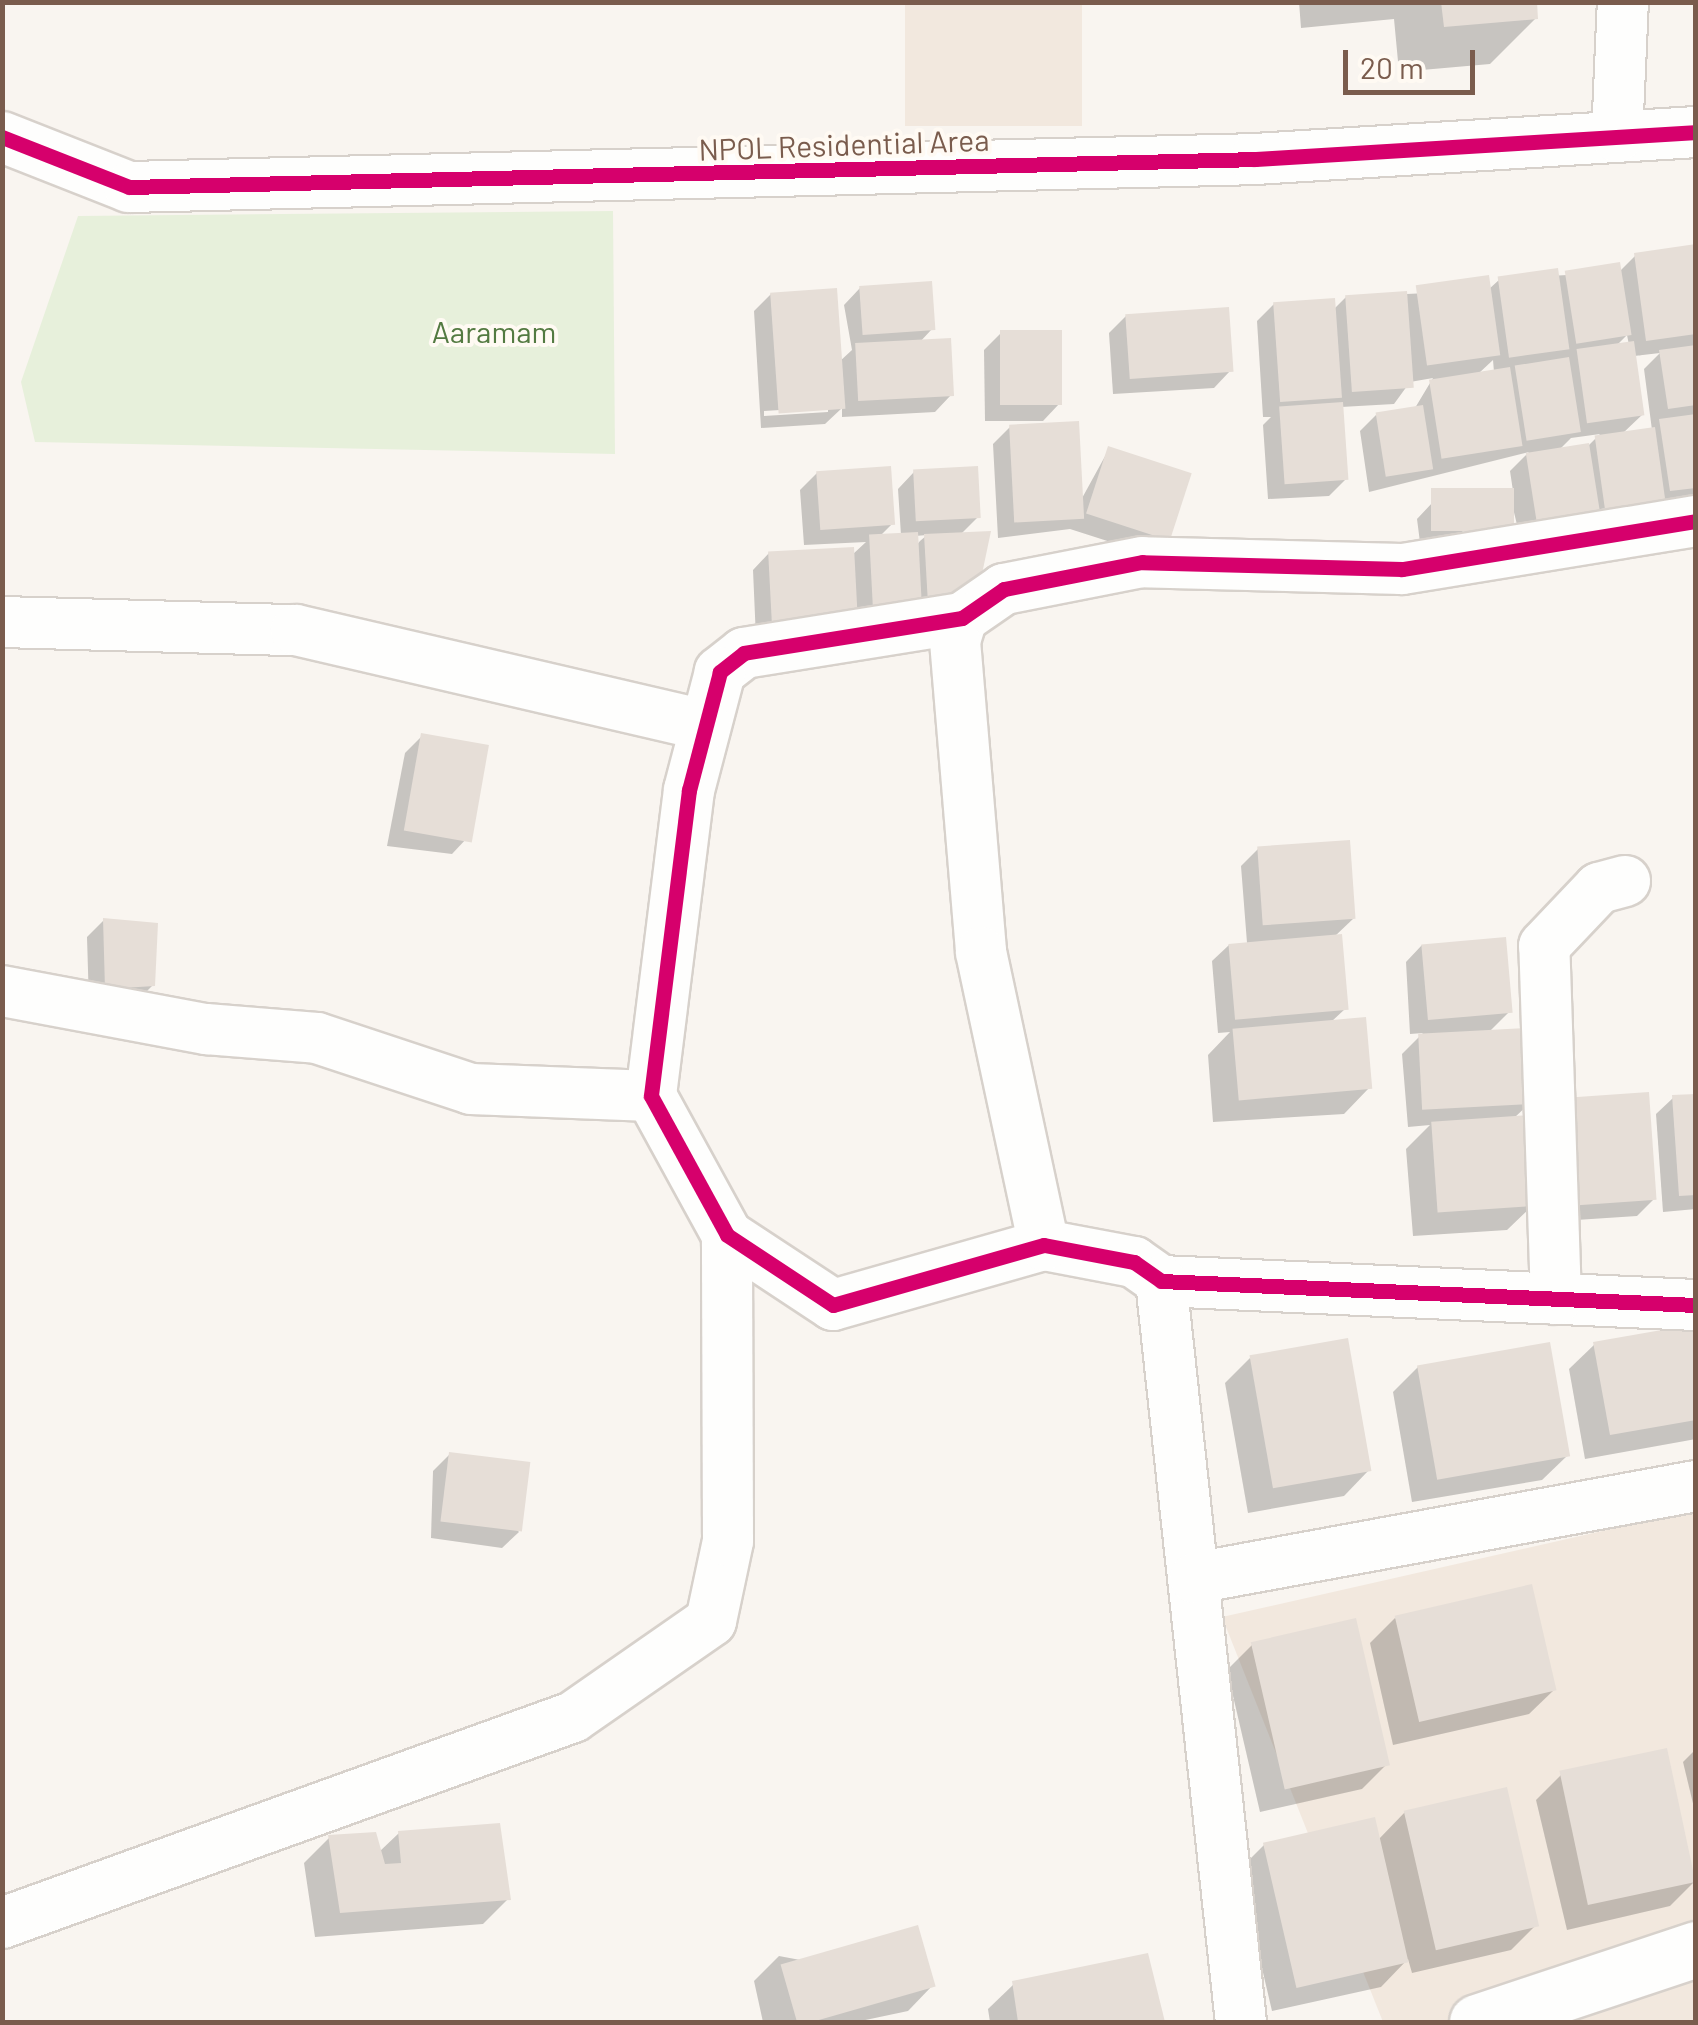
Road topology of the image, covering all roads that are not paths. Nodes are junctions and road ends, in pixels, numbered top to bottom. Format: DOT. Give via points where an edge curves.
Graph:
graph roads {
  1 [pos="1623,2"];
  2 [pos="1696,132"];
  3 [pos="2,137"];
  4 [pos="1617,137"];
  5 [pos="1696,520"];
  6 [pos="962,618"];
  7 [pos="2,622"];
  8 [pos="706,725"];
  9 [pos="1625,881"];
  10 [pos="2,990"];
  11 [pos="651,1096"];
  12 [pos="727,1235"];
  13 [pos="1044,1245"];
  14 [pos="1161,1281"];
  15 [pos="1556,1299"];
  16 [pos="1696,1305"];
  17 [pos="1696,1486"];
  18 [pos="1194,1578"];
  19 [pos="2,1923"];
  20 [pos="1696,1949"];
  21 [pos="1241,2022"];
  22 [pos="1477,2022"];
  1 -- 4 [label="street"];
  2 -- 4 [label="street, NPOL Residential Area"];
  3 -- 4 [label="street, NPOL Residential Area" via="128,187 1235,160"];
  5 -- 6 [label="street" via="1402,570 1142,562 1004,589"];
  6 -- 8 [label="street" via="744,653 720,672"];
  6 -- 13 [label="street" via="954,641 982,952"];
  7 -- 8 [label="street" via="296,630"];
  8 -- 11 [label="street" via="689,790"];
  9 -- 15 [label="street" via="1599,888 1544,946"];
  10 -- 11 [label="street" via="206,1029 317,1038 470,1089"];
  11 -- 12 [label="street"];
  12 -- 13 [label="street" via="833,1306"];
  12 -- 19 [label="street" via="728,1541 711,1621 573,1717"];
  13 -- 14 [label="street" via="1134,1262"];
  14 -- 15 [label="street"];
  14 -- 18 [label="street"];
  15 -- 16 [label="street"];
  17 -- 18 [label="street"];
  18 -- 21 [label="street"];
  20 -- 22 [label="street"];
}
